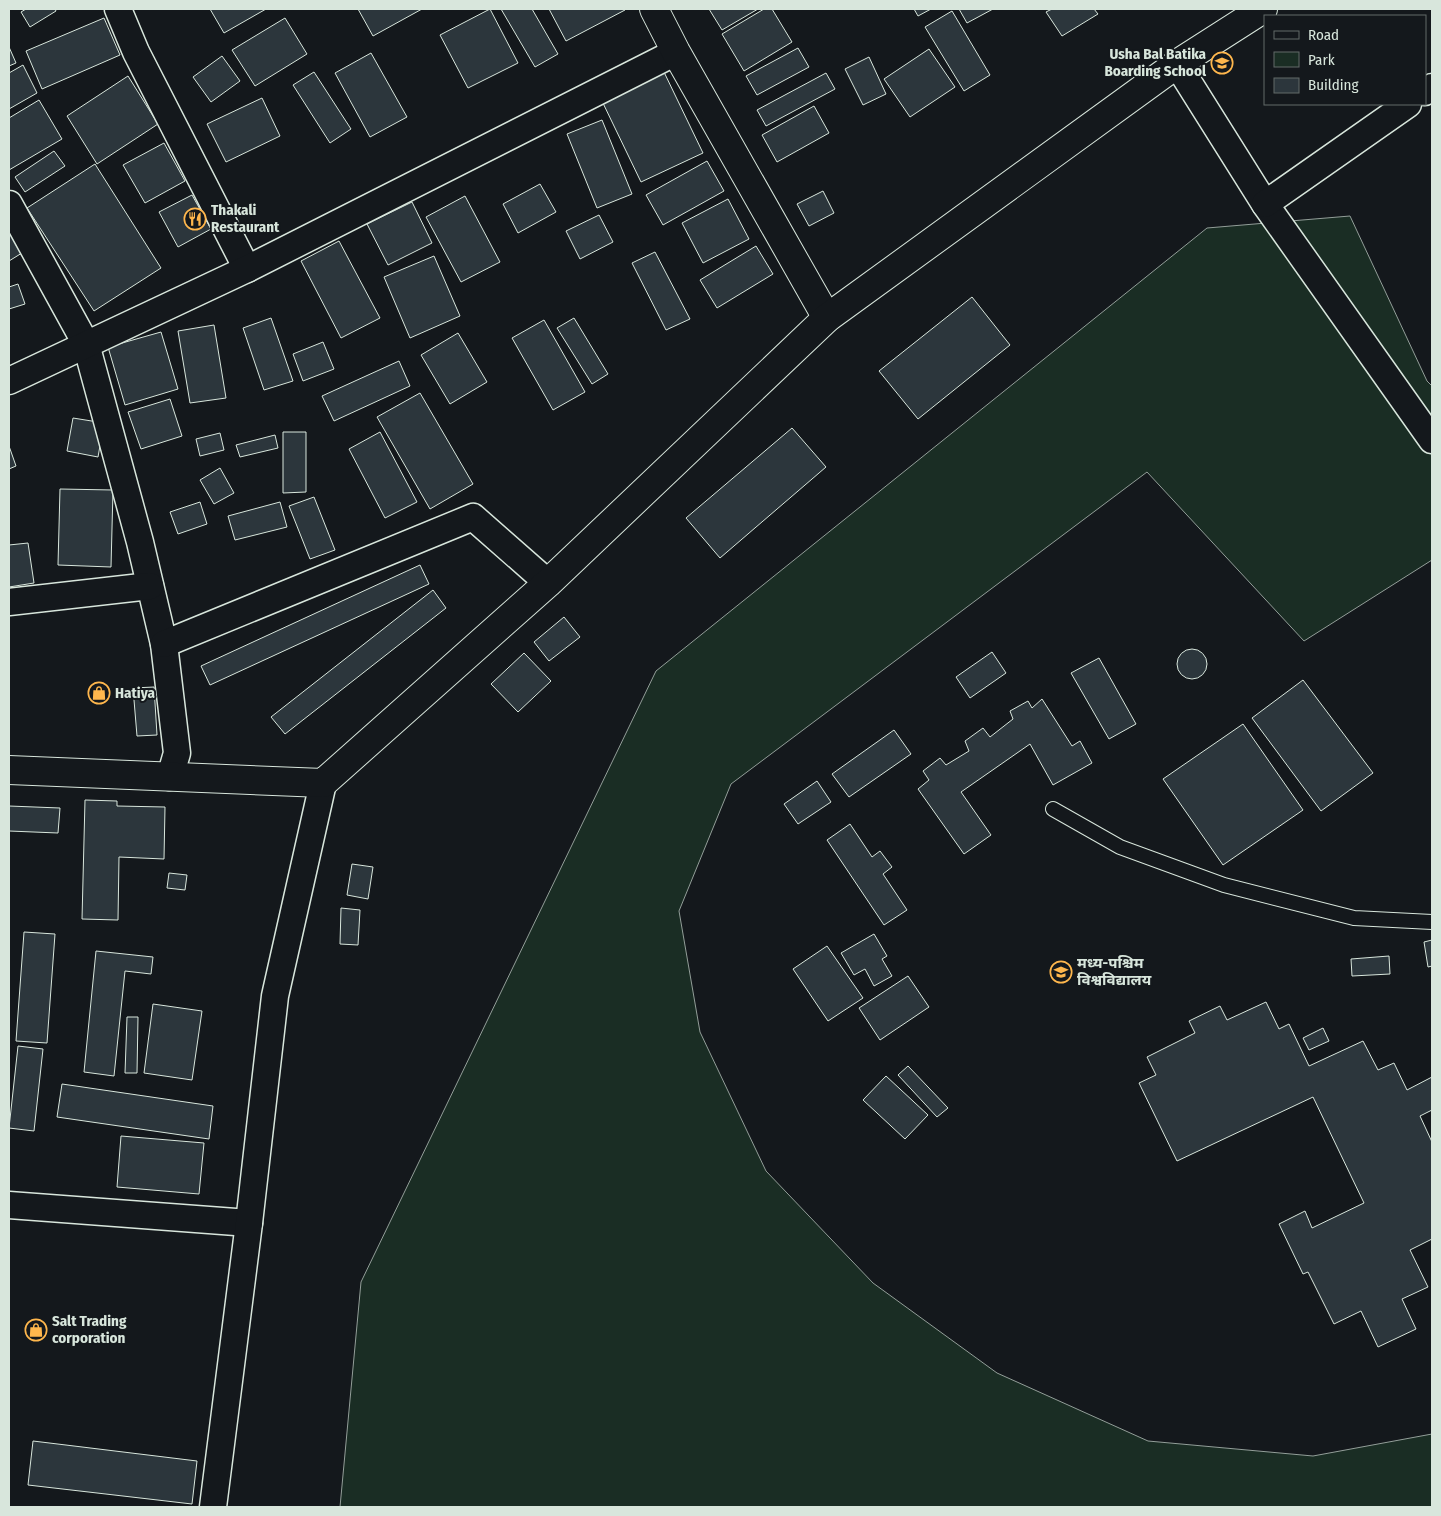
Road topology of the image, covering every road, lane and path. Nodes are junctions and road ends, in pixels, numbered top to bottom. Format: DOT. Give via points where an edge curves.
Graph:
graph roads {
  1 [pos="118,9"];
  2 [pos="654,9"];
  3 [pos="1264,9"];
  4 [pos="676,52"];
  5 [pos="1177,64"];
  6 [pos="1407,105"];
  7 [pos="9,204"];
  8 [pos="1265,204"];
  9 [pos="247,269"];
  10 [pos="827,318"];
  11 [pos="86,344"];
  12 [pos="9,381"];
  13 [pos="1432,440"];
  14 [pos="548,583"];
  15 [pos="150,586"];
  16 [pos="9,602"];
  17 [pos="164,644"];
  18 [pos="9,770"];
  19 [pos="170,777"];
  20 [pos="322,783"];
  21 [pos="1053,809"];
  22 [pos="1432,922"];
  23 [pos="9,1205"];
  24 [pos="249,1223"];
  25 [pos="212,1507"];
  1 -- 9 [label="street" via="136,52"];
  2 -- 4 [label="street"];
  3 -- 5 [label="street"];
  4 -- 9 [label="street"];
  4 -- 10 [label="street"];
  5 -- 8 [label="street"];
  5 -- 10 [label="street"];
  6 -- 8 [label="street"];
  7 -- 11 [label="street"];
  8 -- 13 [label="street"];
  9 -- 11 [label="street"];
  10 -- 14 [label="street"];
  11 -- 12 [label="street"];
  11 -- 15 [label="street"];
  14 -- 17 [label="street" via="473,517"];
  14 -- 20 [label="street"];
  15 -- 16 [label="street"];
  15 -- 17 [label="street"];
  17 -- 19 [label="street" via="177,754"];
  18 -- 19 [label="street"];
  19 -- 20 [label="street"];
  20 -- 24 [label="street" via="275,996"];
  21 -- 22 [label="lane" via="1120,847 1224,885 1354,918"];
  23 -- 24 [label="street"];
  24 -- 25 [label="street"];
}
